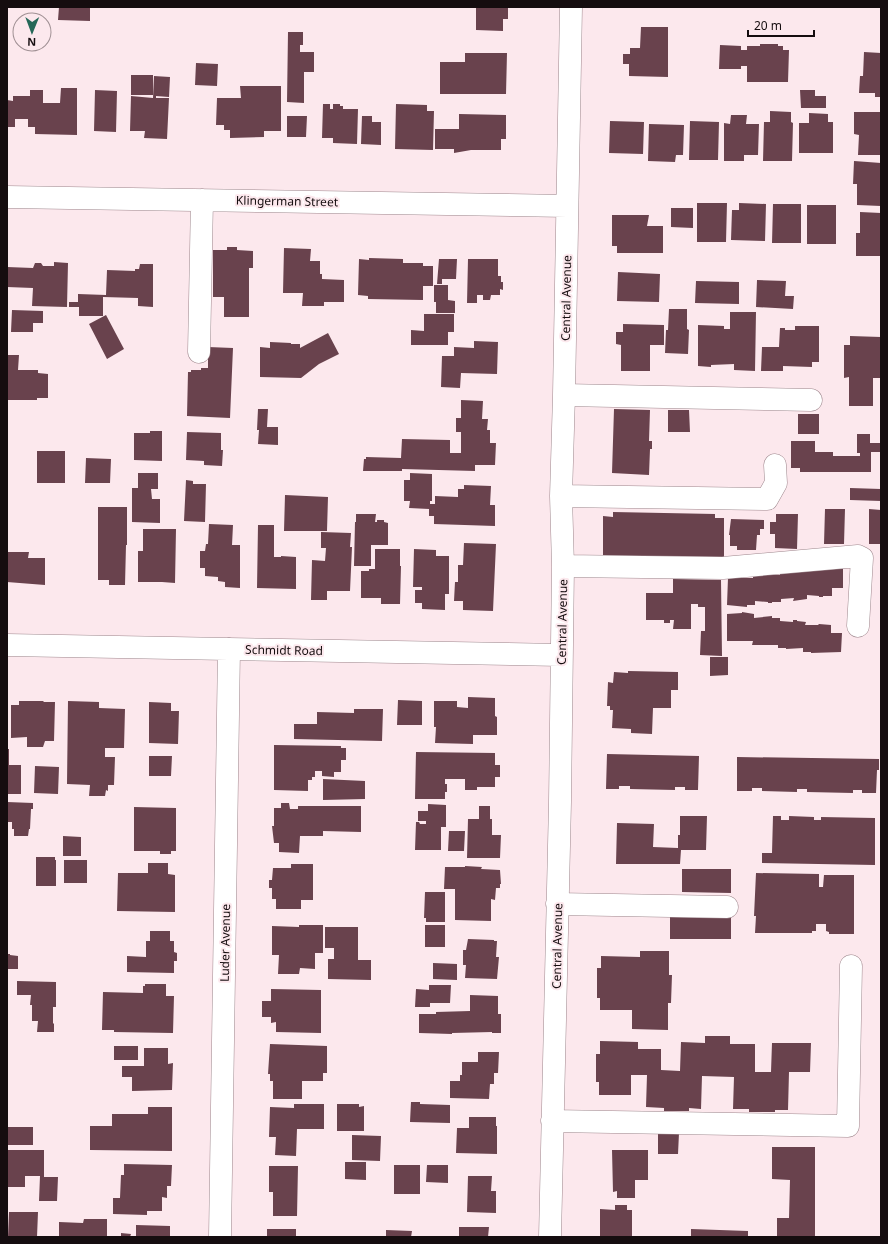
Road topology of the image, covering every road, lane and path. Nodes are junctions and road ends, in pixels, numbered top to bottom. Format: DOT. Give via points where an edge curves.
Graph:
graph roads {
  1 [pos="571,7"];
  2 [pos="7,197"];
  3 [pos="202,200"];
  4 [pos="567,206"];
  5 [pos="199,352"];
  6 [pos="564,395"];
  7 [pos="811,400"];
  8 [pos="775,464"];
  9 [pos="561,496"];
  10 [pos="563,566"];
  11 [pos="858,626"];
  12 [pos="7,645"];
  13 [pos="229,649"];
  14 [pos="562,655"];
  15 [pos="558,904"];
  16 [pos="727,907"];
  17 [pos="851,966"];
  18 [pos="552,1121"];
  19 [pos="220,1237"];
  20 [pos="550,1237"];
  1 -- 4 [label="street, Central Avenue"];
  2 -- 3 [label="street, Klingerman Street"];
  3 -- 4 [label="street, Klingerman Street"];
  3 -- 5 [label="street"];
  4 -- 6 [label="street, Central Avenue"];
  6 -- 7 [label="street"];
  6 -- 9 [label="street, Central Avenue"];
  8 -- 9 [label="street" via="776,483 767,499"];
  9 -- 10 [label="street, Central Avenue"];
  10 -- 11 [label="street" via="723,568 858,556 862,558"];
  10 -- 14 [label="street, Central Avenue"];
  12 -- 13 [label="street, Schmidt Road"];
  13 -- 14 [label="street, Schmidt Road"];
  13 -- 19 [label="street, Luder Avenue"];
  14 -- 15 [label="street, Central Avenue"];
  15 -- 16 [label="street"];
  15 -- 18 [label="street, Central Avenue"];
  17 -- 18 [label="street" via="848,1126"];
  18 -- 20 [label="street, Central Avenue"];
}
